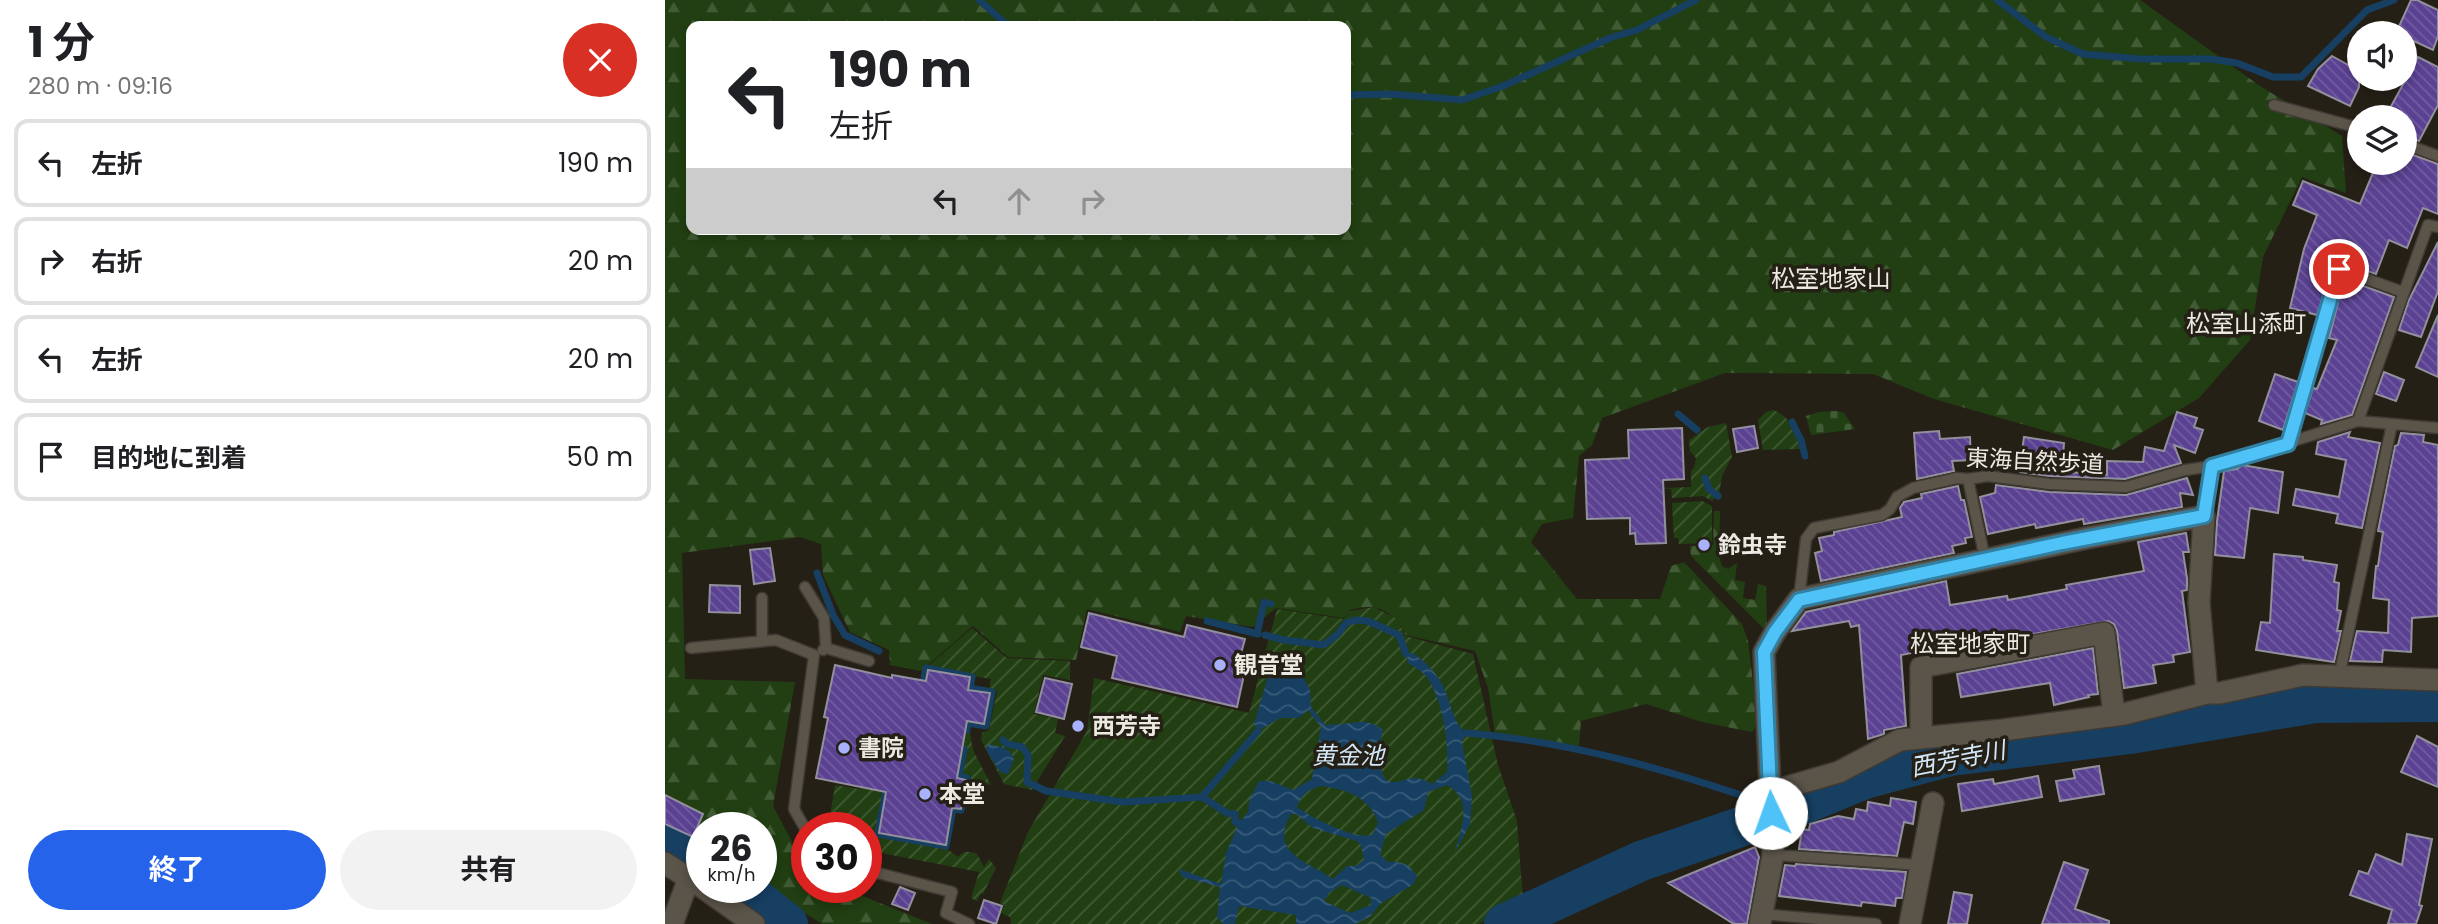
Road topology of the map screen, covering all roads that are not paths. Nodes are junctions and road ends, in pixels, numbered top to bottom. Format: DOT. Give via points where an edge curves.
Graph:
graph roads {
  1 [pos="2274,105"];
  2 [pos="2347,125"];
  3 [pos="2417,148"];
  4 [pos="2438,155"];
  5 [pos="2438,227"];
  6 [pos="2403,292"];
  7 [pos="2358,421"];
  8 [pos="2392,424"];
  9 [pos="2438,428"];
  10 [pos="2288,444"];
  11 [pos="2212,466"];
  12 [pos="1968,479"];
  13 [pos="2204,516"];
  14 [pos="1985,559"];
  15 [pos="806,587"];
  16 [pos="762,598"];
  17 [pos="1799,600"];
  18 [pos="762,641"];
  19 [pos="691,648"];
  20 [pos="826,648"];
  21 [pos="814,656"];
  22 [pos="869,661"];
  23 [pos="2339,677"];
  24 [pos="2438,680"];
  25 [pos="2207,693"];
  26 [pos="2115,715"];
  27 [pos="1921,738"];
  28 [pos="1770,792"];
  29 [pos="1933,803"];
  30 [pos="796,812"];
  31 [pos="1773,855"];
  32 [pos="665,863"];
  33 [pos="1920,865"];
  34 [pos="882,874"];
  35 [pos="686,876"];
  36 [pos="686,902"];
  37 [pos="725,903"];
  38 [pos="1761,919"];
  39 [pos="671,924"];
  40 [pos="754,924"];
  41 [pos="969,924"];
  42 [pos="1875,924"];
  43 [pos="1910,924"];
  1 -- 2 [label="lane"];
  3 -- 4 [label="lane"];
  5 -- 6 [label="lane" via="2428,225"];
  6 -- 7 [label="lane"];
  6 -- 10 [label="lane" via="2339,269"];
  7 -- 8 [label="lane"];
  7 -- 10 [label="lane, 東海自然歩道"];
  8 -- 9 [label="lane"];
  8 -- 23 [label="lane"];
  10 -- 11 [label="lane, 東海自然歩道"];
  11 -- 12 [label="lane, 東海自然歩道" via="2126,487 1988,476"];
  11 -- 13 [label="lane"];
  12 -- 14 [label="lane"];
  12 -- 17 [label="lane, 東海自然歩道" via="1913,488 1897,497 1882,515 1814,528 1806,539"];
  13 -- 14 [label="street"];
  13 -- 25 [label="street" via="2199,603"];
  14 -- 17 [label="street"];
  15 -- 20 [label="lane" via="824,618"];
  16 -- 18 [label="lane"];
  17 -- 28 [label="street" via="1764,652"];
  18 -- 19 [label="lane"];
  18 -- 21 [label="lane" via="776,640"];
  20 -- 21 [label="lane"];
  20 -- 22 [label="lane"];
  21 -- 30 [label="lane"];
  23 -- 24 [label="street"];
  23 -- 25 [label="street" via="2303,675"];
  25 -- 26 [label="street"];
  26 -- 27 [label="street"];
  26 -- 27 [label="street" via="2104,632 1921,667"];
  27 -- 28 [label="street" via="1900,740 1839,772"];
  28 -- 31 [label="street"];
  29 -- 33 [label="street"];
  31 -- 33 [label="lane"];
  31 -- 38 [label="street"];
  32 -- 35 [label="street"];
  33 -- 43 [label="street"];
  34 -- 41 [label="lane" via="952,892 946,913"];
  36 -- 39 [label="street"];
  37 -- 40 [label="street"];
  38 -- 42 [label="lane"];
}
